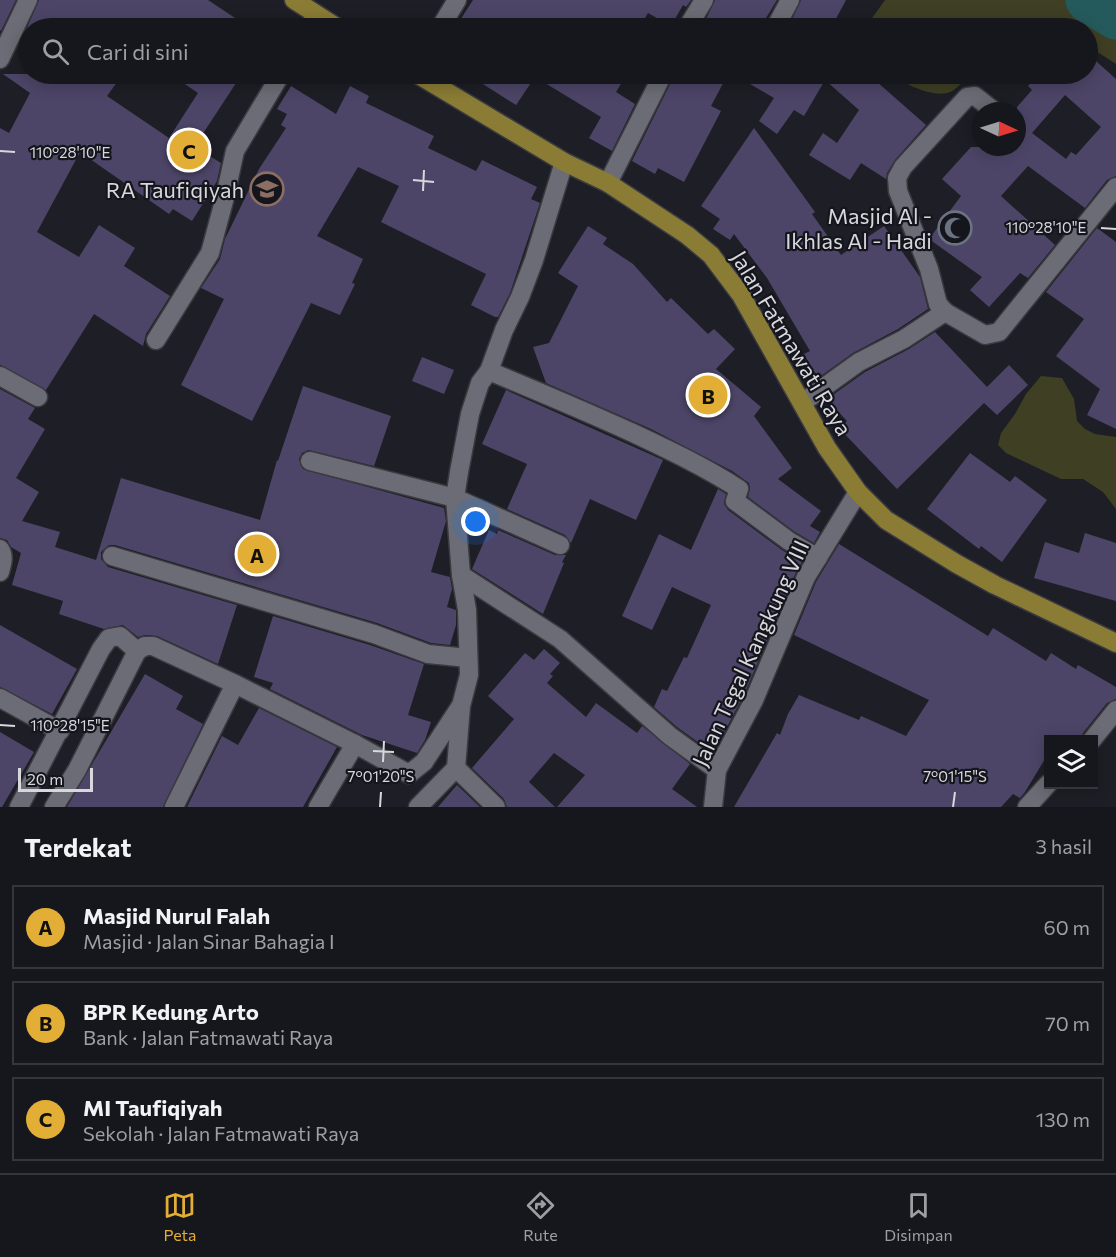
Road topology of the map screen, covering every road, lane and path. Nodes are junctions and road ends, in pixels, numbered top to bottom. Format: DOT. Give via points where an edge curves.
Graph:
graph roads {
  1 [pos="28,0"];
  2 [pos="294,0"];
  3 [pos="458,0"];
  4 [pos="704,0"];
  5 [pos="790,0"];
  6 [pos="19,18"];
  7 [pos="309,18"];
  8 [pos="446,18"];
  9 [pos="696,18"];
  10 [pos="780,18"];
  11 [pos="18,21"];
  12 [pos="0,59"];
  13 [pos="275,84"];
  14 [pos="434,84"];
  15 [pos="658,84"];
  16 [pos="982,102"];
  17 [pos="564,162"];
  18 [pos="608,183"];
  19 [pos="1116,187"];
  20 [pos="945,312"];
  21 [pos="156,340"];
  22 [pos="489,371"];
  23 [pos="0,376"];
  24 [pos="38,397"];
  25 [pos="802,403"];
  26 [pos="310,461"];
  27 [pos="858,492"];
  28 [pos="455,498"];
  29 [pos="560,545"];
  30 [pos="0,549"];
  31 [pos="112,556"];
  32 [pos="818,558"];
  33 [pos="0,572"];
  34 [pos="461,576"];
  35 [pos="1116,642"];
  36 [pos="137,651"];
  37 [pos="468,658"];
  38 [pos="235,684"];
  39 [pos="0,698"];
  40 [pos="461,706"];
  41 [pos="1116,710"];
  42 [pos="60,731"];
  43 [pos="1096,735"];
  44 [pos="355,744"];
  45 [pos="456,768"];
  46 [pos="717,770"];
  47 [pos="1044,789"];
  48 [pos="18,807"];
  49 [pos="54,807"];
  50 [pos="174,807"];
  51 [pos="318,807"];
  52 [pos="418,807"];
  53 [pos="496,807"];
  54 [pos="713,807"];
  55 [pos="1028,807"];
  1 -- 6 [label="street"];
  2 -- 7 [label="main road"];
  3 -- 8 [label="street"];
  4 -- 9 [label="street"];
  5 -- 10 [label="street"];
  11 -- 12 [label="street"];
  13 -- 21 [label="street" via="235,151 210,253"];
  14 -- 17 [label="main road, Jalan Fatmawati Raya"];
  15 -- 18 [label="street"];
  16 -- 20 [label="street" via="975,96 967,97 897,178 897,191 929,269 938,304"];
  17 -- 18 [label="main road, Jalan Fatmawati Raya"];
  17 -- 22 [label="street" via="534,260"];
  18 -- 25 [label="main road, Jalan Fatmawati Raya" via="711,255 741,295"];
  19 -- 20 [label="street" via="999,332 985,335"];
  20 -- 25 [label="street" via="859,362"];
  22 -- 28 [label="street" via="480,383 470,414"];
  22 -- 32 [label="street" via="706,469 739,489 735,501 789,542"];
  23 -- 24 [label="street"];
  25 -- 27 [label="main road, Jalan Fatmawati Raya"];
  26 -- 28 [label="street"];
  27 -- 32 [label="street, Jalan Tegal Kangkung VIII"];
  27 -- 35 [label="main road, Jalan Fatmawati Raya" via="886,520 957,564"];
  28 -- 29 [label="street"];
  28 -- 34 [label="street"];
  30 -- 33 [label="street"];
  31 -- 37 [label="street" via="374,634 428,654"];
  32 -- 46 [label="street, Jalan Tegal Kangkung VIII" via="754,700"];
  34 -- 37 [label="street" via="467,610"];
  34 -- 46 [label="street" via="560,639 670,736"];
  36 -- 38 [label="street" via="153,646"];
  36 -- 42 [label="street" via="120,636 109,638"];
  36 -- 49 [label="street"];
  37 -- 40 [label="street" via="469,675"];
  38 -- 44 [label="street"];
  38 -- 50 [label="street"];
  39 -- 42 [label="street"];
  40 -- 44 [label="street" via="424,762 409,774"];
  40 -- 45 [label="street"];
  41 -- 43 [label="street"];
  42 -- 48 [label="street"];
  44 -- 51 [label="street"];
  45 -- 52 [label="street"];
  45 -- 53 [label="street"];
  46 -- 54 [label="street, Jalan Tegal Kangkung VIII"];
  47 -- 55 [label="street"];
}
